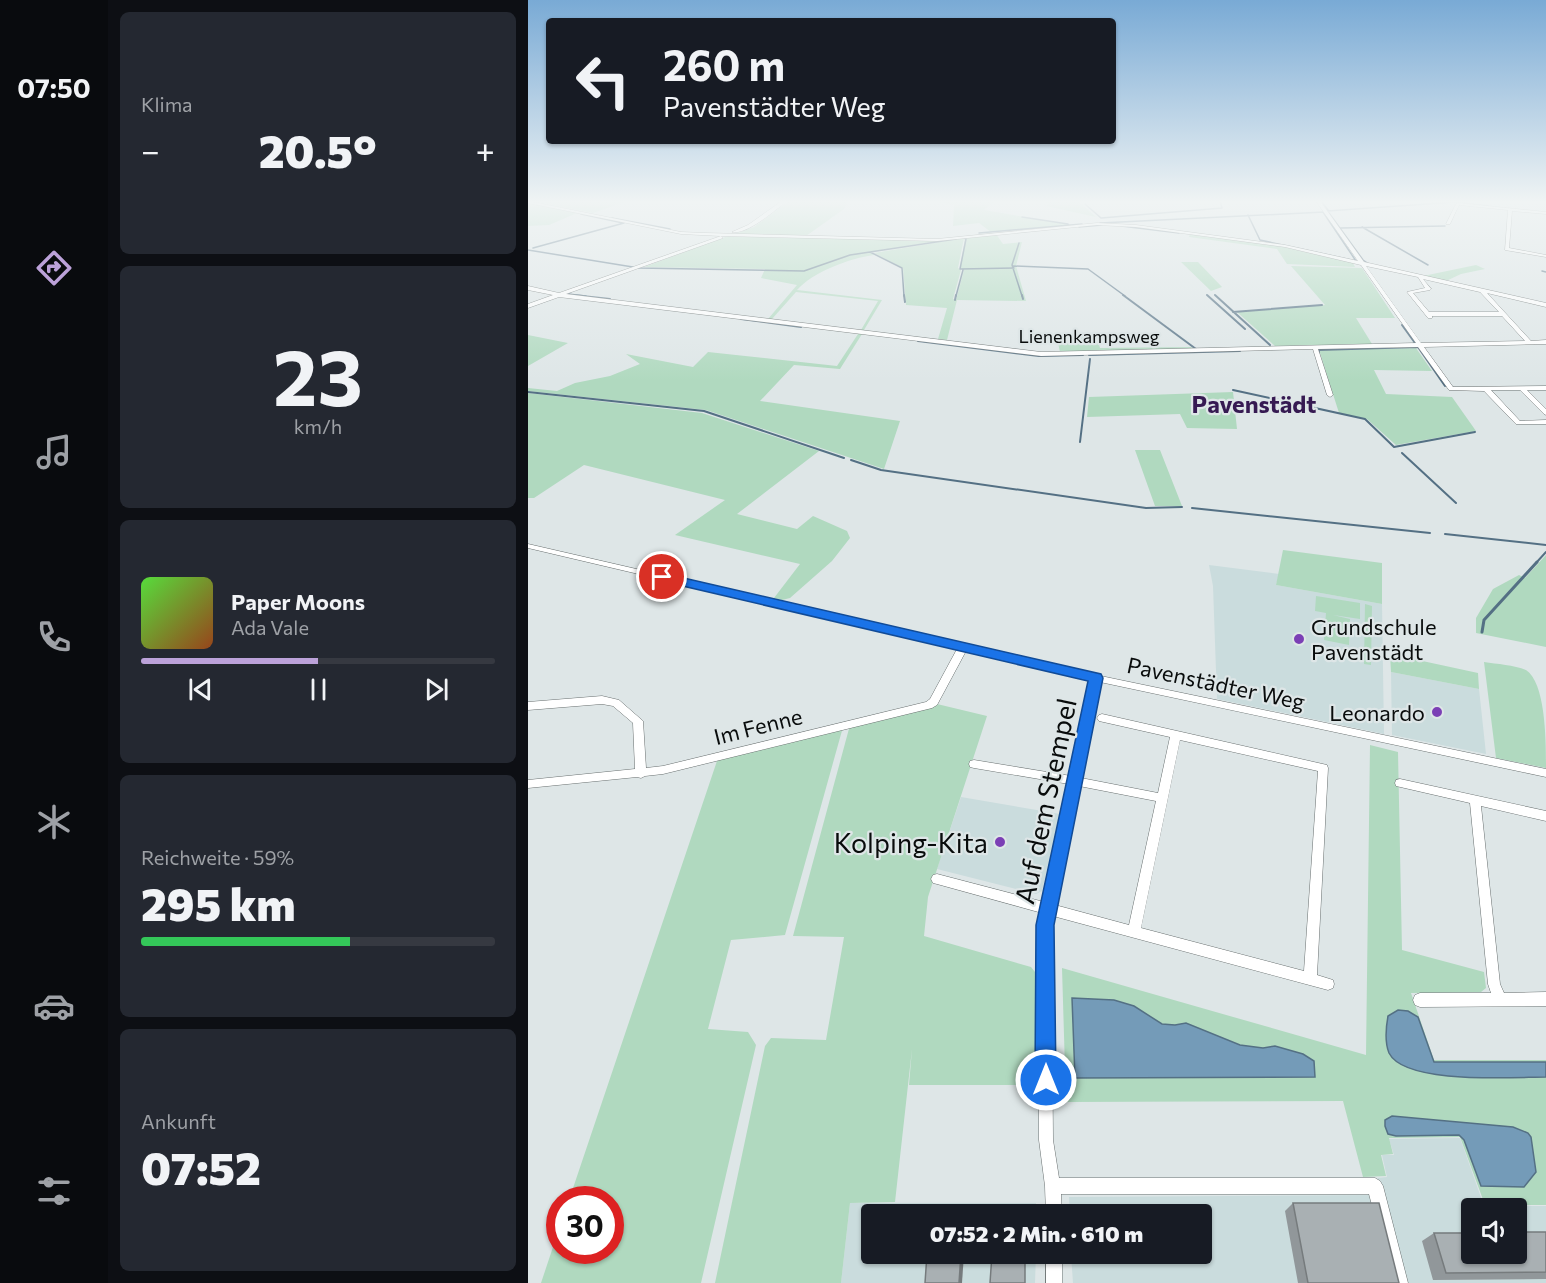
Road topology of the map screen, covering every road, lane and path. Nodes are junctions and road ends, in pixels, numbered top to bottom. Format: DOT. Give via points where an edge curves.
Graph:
graph roads {
  1 [pos="656,261"];
  2 [pos="1352,261"];
  3 [pos="1362,263"];
  4 [pos="1419,276"];
  5 [pos="528,288"];
  6 [pos="1481,290"];
  7 [pos="559,295"];
  8 [pos="1546,305"];
  9 [pos="528,306"];
  10 [pos="1503,314"];
  11 [pos="1546,342"];
  12 [pos="1530,343"];
  13 [pos="1420,345"];
  14 [pos="1315,348"];
  15 [pos="1521,388"];
  16 [pos="1546,388"];
  17 [pos="1486,389"];
  18 [pos="1330,395"];
  19 [pos="1546,413"];
  20 [pos="1546,422"];
  21 [pos="528,546"];
  22 [pos="963,647"];
  23 [pos="1096,678"];
  24 [pos="528,706"];
  25 [pos="1102,718"];
  26 [pos="1176,734"];
  27 [pos="974,764"];
  28 [pos="1546,773"];
  29 [pos="641,774"];
  30 [pos="1076,781"];
  31 [pos="1400,783"];
  32 [pos="528,784"];
  33 [pos="1161,798"];
  34 [pos="1475,800"];
  35 [pos="1546,816"];
  36 [pos="937,879"];
  37 [pos="1048,909"];
  38 [pos="1134,931"];
  39 [pos="1310,980"];
  40 [pos="1328,984"];
  41 [pos="1546,999"];
  42 [pos="1420,1000"];
  43 [pos="1501,1000"];
  44 [pos="1053,1186"];
  45 [pos="1054,1204"];
  46 [pos="1054,1264"];
  47 [pos="1054,1283"];
  48 [pos="1400,1283"];
  1 -- 7 [label="street"];
  2 -- 3 [label="street"];
  3 -- 4 [label="street"];
  3 -- 13 [label="street"];
  4 -- 6 [label="street"];
  4 -- 10 [label="street" via="1428,289 1410,292 1430,316"];
  5 -- 7 [label="street, Lienenkampsweg"];
  6 -- 8 [label="street"];
  6 -- 10 [label="street"];
  7 -- 9 [label="street"];
  7 -- 14 [label="street, Lienenkampsweg" via="1031,353"];
  10 -- 12 [label="street"];
  11 -- 12 [label="street, Lienenkampsweg"];
  12 -- 13 [label="street, Lienenkampsweg"];
  13 -- 14 [label="street, Lienenkampsweg"];
  13 -- 17 [label="street" via="1451,389"];
  14 -- 18 [label="street"];
  15 -- 16 [label="street"];
  15 -- 17 [label="street"];
  15 -- 19 [label="street"];
  17 -- 20 [label="street" via="1518,423"];
  21 -- 22 [label="street, Pavenstädter Weg"];
  22 -- 23 [label="street, Pavenstädter Weg"];
  22 -- 29 [label="street, Im Fenne" via="929,705"];
  23 -- 28 [label="street, Pavenstädter Weg"];
  23 -- 30 [label="street, Auf dem Stempel"];
  24 -- 29 [label="street" via="602,700 616,703 638,722"];
  25 -- 26 [label="street"];
  26 -- 33 [label="street"];
  26 -- 39 [label="street" via="1323,768"];
  27 -- 30 [label="street"];
  29 -- 32 [label="street, Im Fenne"];
  30 -- 33 [label="street"];
  30 -- 37 [label="street, Auf dem Stempel"];
  31 -- 34 [label="street"];
  33 -- 38 [label="street"];
  34 -- 35 [label="street"];
  34 -- 43 [label="street" via="1494,984"];
  36 -- 37 [label="street"];
  37 -- 38 [label="street"];
  37 -- 44 [label="street, Auf dem Stempel" via="1046,1140"];
  38 -- 39 [label="street"];
  39 -- 40 [label="street"];
  41 -- 43 [label="street"];
  42 -- 43 [label="street"];
  44 -- 45 [label="street, Auf dem Stempel"];
  44 -- 48 [label="street" via="1375,1186"];
  46 -- 47 [label="street"];
}
